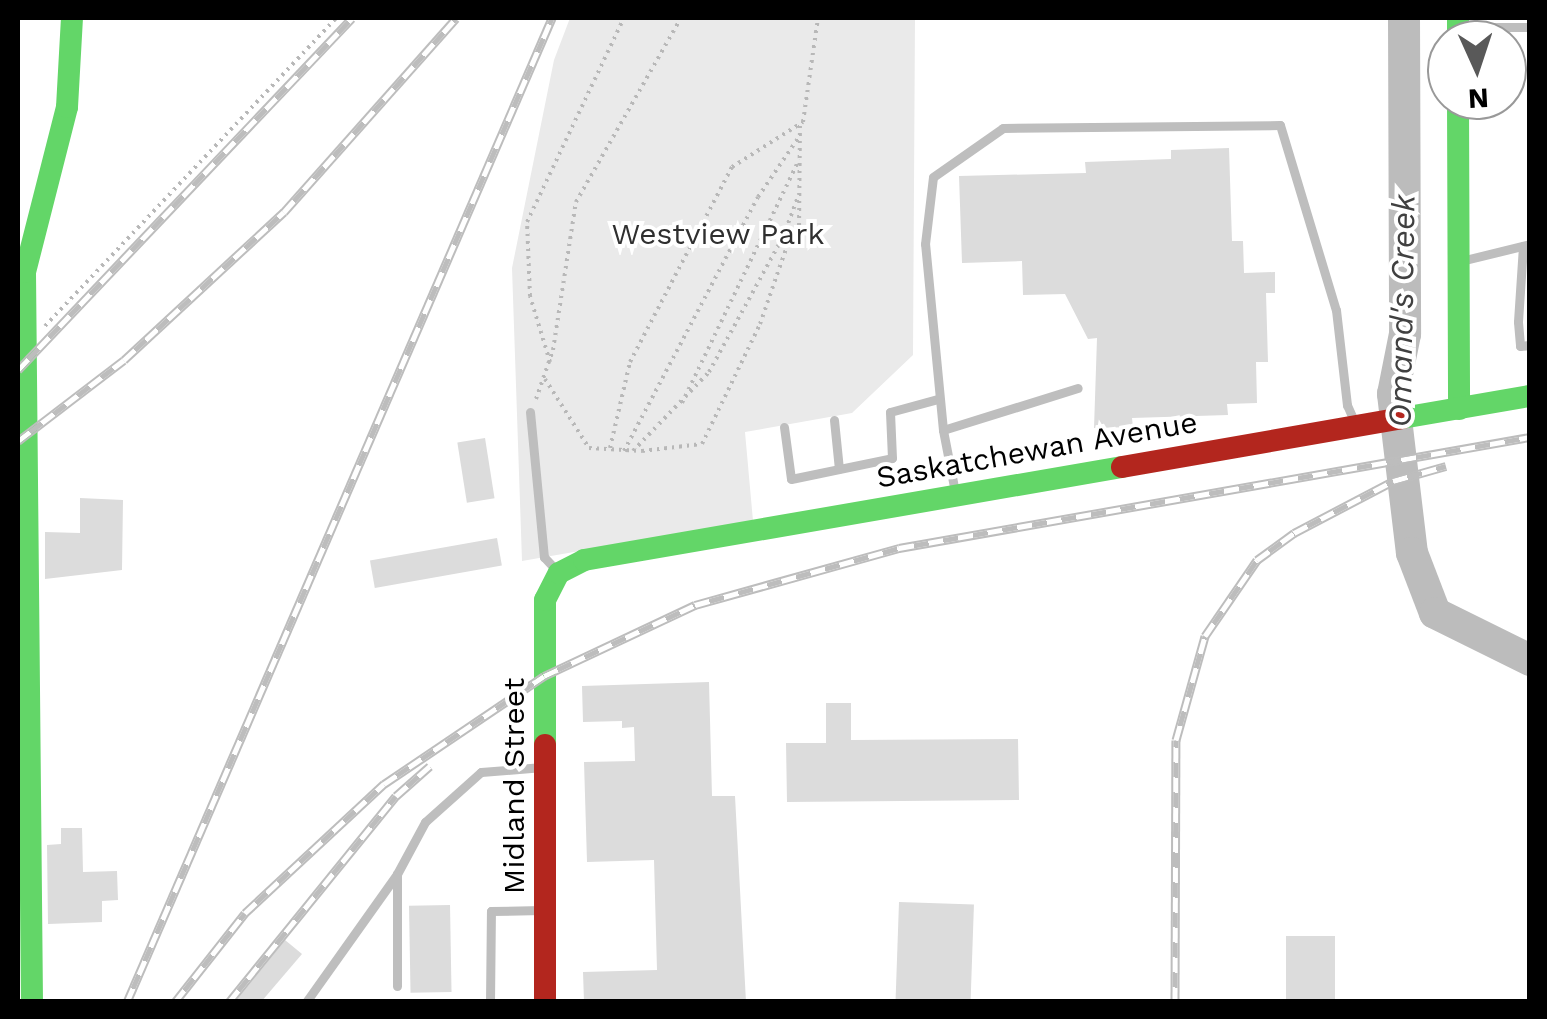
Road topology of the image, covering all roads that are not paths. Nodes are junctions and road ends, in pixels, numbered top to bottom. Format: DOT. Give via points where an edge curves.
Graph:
graph roads {
  1 [pos="72,18"];
  2 [pos="1458,120"];
  3 [pos="1526,245"];
  4 [pos="1458,261"];
  5 [pos="1526,287"];
  6 [pos="22,309"];
  7 [pos="1530,345"];
  8 [pos="1078,388"];
  9 [pos="1530,396"];
  10 [pos="938,399"];
  11 [pos="1458,409"];
  12 [pos="530,412"];
  13 [pos="834,420"];
  14 [pos="1356,425"];
  15 [pos="784,427"];
  16 [pos="943,430"];
  17 [pos="839,469"];
  18 [pos="956,494"];
  19 [pos="559,573"];
  20 [pos="544,768"];
  21 [pos="397,874"];
  22 [pos="544,910"];
  23 [pos="397,986"];
  24 [pos="32,1002"];
  25 [pos="306,1002"];
  26 [pos="490,1002"];
  27 [pos="545,1002"];
  1 -- 6 [label="street" via="67,106 25,272"];
  2 -- 4 [label="street"];
  3 -- 4 [label="lane"];
  3 -- 5 [label="lane"];
  4 -- 11 [label="street"];
  5 -- 7 [label="lane" via="1520,346"];
  6 -- 24 [label="street"];
  8 -- 16 [label="lane"];
  9 -- 11 [label="street, Saskatchewan Avenue"];
  10 -- 14 [label="lane" via="925,244 933,177 1002,128 1280,125 1336,310 1347,406"];
  10 -- 16 [label="lane"];
  10 -- 17 [label="lane" via="890,412 892,458"];
  11 -- 14 [label="street, Saskatchewan Avenue"];
  12 -- 19 [label="lane" via="544,557"];
  13 -- 17 [label="lane"];
  14 -- 18 [label="street, Saskatchewan Avenue"];
  15 -- 17 [label="lane" via="790,480"];
  16 -- 18 [label="lane"];
  18 -- 19 [label="street, Saskatchewan Avenue" via="584,560"];
  19 -- 20 [label="street, Midland Street" via="545,600"];
  20 -- 21 [label="lane" via="481,772 424,822"];
  20 -- 22 [label="street, Midland Street"];
  21 -- 23 [label="lane"];
  21 -- 25 [label="lane"];
  22 -- 26 [label="lane" via="490,911"];
  22 -- 27 [label="street, Midland Street"];
}
